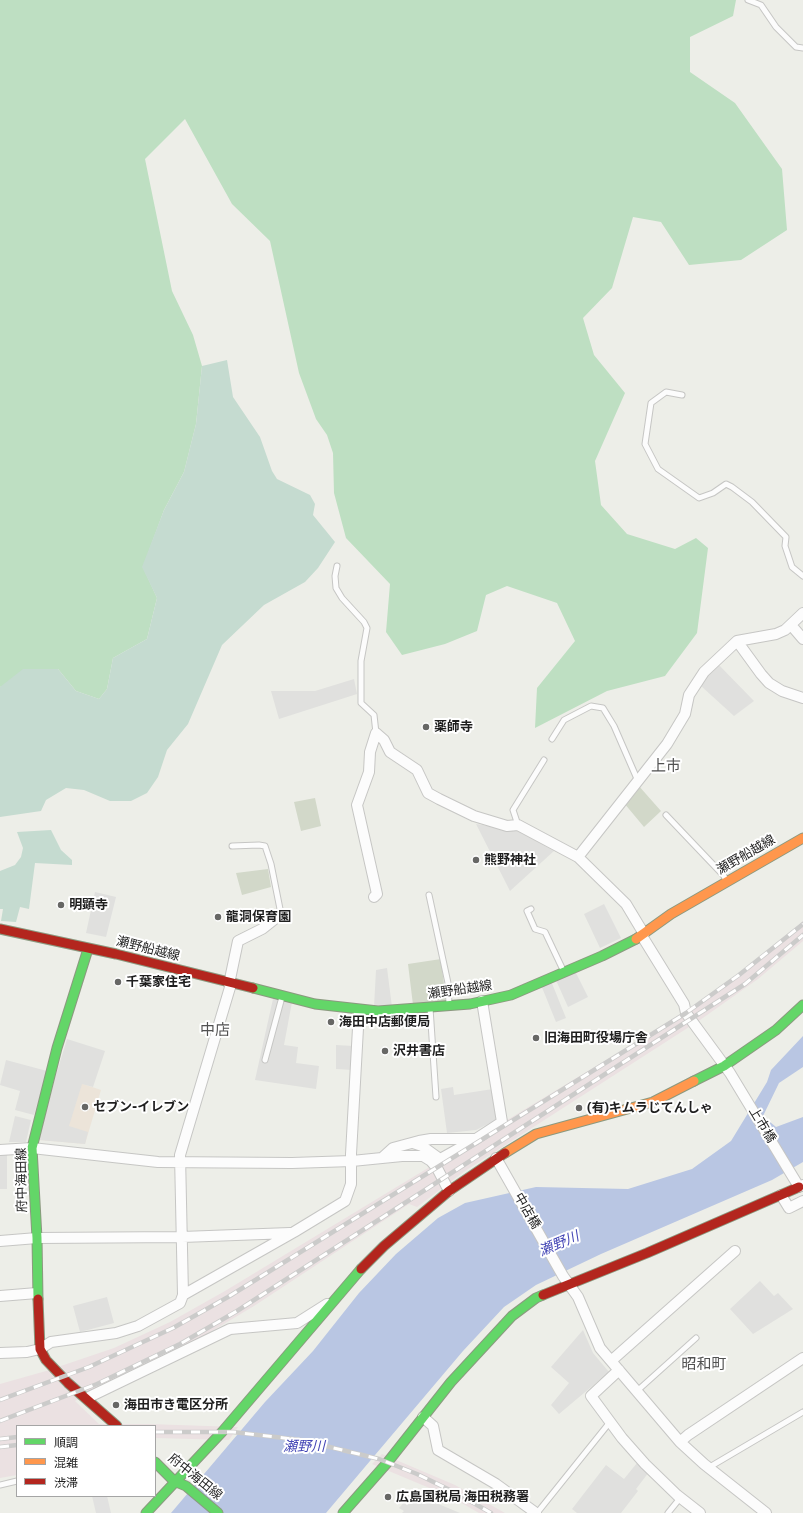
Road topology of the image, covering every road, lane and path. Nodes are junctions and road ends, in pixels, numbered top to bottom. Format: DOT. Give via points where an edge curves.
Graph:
graph roads {
  1 [pos="748,0"];
  2 [pos="803,48"];
  3 [pos="682,395"];
  4 [pos="337,566"];
  5 [pos="803,576"];
  6 [pos="803,613"];
  7 [pos="791,625"];
  8 [pos="803,639"];
  9 [pos="737,641"];
  10 [pos="803,698"];
  11 [pos="376,734"];
  12 [pos="552,739"];
  13 [pos="544,760"];
  14 [pos="638,782"];
  15 [pos="666,815"];
  16 [pos="518,825"];
  17 [pos="803,838"];
  18 [pos="232,846"];
  19 [pos="578,857"];
  20 [pos="726,881"];
  21 [pos="429,895"];
  22 [pos="374,897"];
  23 [pos="531,909"];
  24 [pos="280,914"];
  25 [pos="0,930"];
  26 [pos="644,935"];
  27 [pos="88,949"];
  28 [pos="564,973"];
  29 [pos="230,984"];
  30 [pos="282,997"];
  31 [pos="482,1002"];
  32 [pos="803,1004"];
  33 [pos="449,1006"];
  34 [pos="430,1007"];
  35 [pos="359,1010"];
  36 [pos="265,1060"];
  37 [pos="727,1070"];
  38 [pos="436,1096"];
  39 [pos="476,1139"];
  40 [pos="412,1143"];
  41 [pos="32,1148"];
  42 [pos="0,1150"];
  43 [pos="382,1158"];
  44 [pos="496,1158"];
  45 [pos="352,1161"];
  46 [pos="436,1161"];
  47 [pos="181,1162"];
  48 [pos="798,1183"];
  49 [pos="449,1191"];
  50 [pos="781,1195"];
  51 [pos="803,1202"];
  52 [pos="294,1232"];
  53 [pos="182,1237"];
  54 [pos="37,1238"];
  55 [pos="0,1241"];
  56 [pos="736,1251"];
  57 [pos="566,1280"];
  58 [pos="38,1293"];
  59 [pos="183,1295"];
  60 [pos="0,1296"];
  61 [pos="335,1299"];
  62 [pos="696,1338"];
  63 [pos="40,1349"];
  64 [pos="0,1353"];
  65 [pos="803,1358"];
  66 [pos="611,1361"];
  67 [pos="619,1370"];
  68 [pos="637,1391"];
  69 [pos="87,1398"];
  70 [pos="803,1412"];
  71 [pos="423,1417"];
  72 [pos="610,1422"];
  73 [pos="116,1425"];
  74 [pos="680,1442"];
  75 [pos="156,1463"];
  76 [pos="708,1468"];
  77 [pos="16,1481"];
  78 [pos="174,1481"];
  79 [pos="0,1485"];
  80 [pos="681,1497"];
  81 [pos="146,1513"];
  82 [pos="218,1513"];
  83 [pos="343,1513"];
  84 [pos="536,1513"];
  85 [pos="668,1513"];
  86 [pos="700,1513"];
  87 [pos="766,1513"];
  1 -- 2 [label="lane" via="760,5 796,48"];
  3 -- 5 [label="lane" via="666,392 651,403 645,444 658,469 699,498 726,484 732,487 752,502 786,537 792,567"];
  4 -- 11 [label="lane" via="336,588 367,628 361,661 361,703 374,715"];
  6 -- 7 [label="street"];
  7 -- 8 [label="street"];
  7 -- 9 [label="street" via="776,634"];
  9 -- 10 [label="street" via="769,683 782,691"];
  9 -- 14 [label="street" via="704,672 689,695 685,714"];
  11 -- 16 [label="street" via="384,740 390,752 417,770 428,792 433,796 474,816 507,826"];
  11 -- 22 [label="street" via="370,752 369,772 357,804 377,894"];
  12 -- 14 [label="lane" via="564,720 591,706 603,708 614,726"];
  13 -- 16 [label="lane" via="513,810"];
  14 -- 19 [label="street"];
  15 -- 20 [label="lane"];
  16 -- 19 [label="street, 上市橋"];
  17 -- 20 [label="main road, 瀬野船越線"];
  18 -- 24 [label="lane" via="265,846"];
  19 -- 26 [label="street, 上市橋" via="626,904"];
  20 -- 26 [label="main road, 瀬野船越線" via="671,914"];
  21 -- 33 [label="lane" via="448,983"];
  23 -- 28 [label="lane" via="527,911 535,928 545,932"];
  24 -- 29 [label="street" via="262,929 238,941"];
  25 -- 27 [label="main road"];
  26 -- 28 [label="main road, 瀬野船越線"];
  26 -- 37 [label="street, 上市橋" via="684,1004 686,1013"];
  27 -- 29 [label="main road, 瀬野船越線"];
  27 -- 41 [label="main road, 府中海田線" via="57,1048"];
  28 -- 31 [label="main road, 瀬野船越線" via="511,995"];
  29 -- 30 [label="main road, 瀬野船越線"];
  29 -- 47 [label="street" via="180,1155"];
  30 -- 35 [label="main road, 瀬野船越線"];
  30 -- 36 [label="lane"];
  31 -- 33 [label="main road, 瀬野船越線"];
  31 -- 39 [label="street" via="502,1122"];
  32 -- 37 [label="main road"];
  33 -- 34 [label="main road, 瀬野船越線"];
  34 -- 35 [label="main road, 瀬野船越線"];
  34 -- 38 [label="lane"];
  35 -- 45 [label="street"];
  37 -- 44 [label="main road" via="653,1102 536,1134"];
  37 -- 48 [label="street, 上市橋"];
  39 -- 40 [label="street" via="432,1139"];
  39 -- 46 [label="street"];
  40 -- 43 [label="street" via="393,1148"];
  40 -- 46 [label="street" via="422,1146"];
  41 -- 42 [label="street"];
  41 -- 47 [label="street" via="158,1162"];
  41 -- 54 [label="main road, 府中海田線"];
  43 -- 45 [label="street"];
  43 -- 46 [label="street" via="423,1156"];
  44 -- 49 [label="main road"];
  44 -- 57 [label="street, 中店橋"];
  45 -- 47 [label="street"];
  45 -- 52 [label="street" via="351,1184 345,1201"];
  46 -- 49 [label="street"];
  47 -- 53 [label="street"];
  48 -- 50 [label="main road"];
  49 -- 61 [label="main road" via="384,1246"];
  50 -- 51 [label="street" via="789,1208"];
  50 -- 57 [label="main road"];
  52 -- 53 [label="street"];
  52 -- 59 [label="street"];
  53 -- 54 [label="street"];
  53 -- 59 [label="street"];
  54 -- 55 [label="street"];
  54 -- 58 [label="main road, 府中海田線"];
  56 -- 66 [label="street"];
  57 -- 66 [label="street, 中店橋" via="578,1297 600,1348"];
  57 -- 71 [label="main road" via="512,1316 451,1382"];
  58 -- 60 [label="street"];
  58 -- 63 [label="main road, 府中海田線"];
  59 -- 63 [label="street" via="180,1304 138,1326 51,1342"];
  61 -- 69 [label="street" via="297,1323 230,1329"];
  61 -- 78 [label="main road" via="222,1432"];
  62 -- 68 [label="lane"];
  63 -- 64 [label="street"];
  63 -- 69 [label="main road" via="46,1360 68,1383"];
  65 -- 74 [label="street"];
  66 -- 67 [label="street, 中店橋"];
  67 -- 68 [label="street, 中店橋"];
  67 -- 72 [label="street" via="591,1396"];
  68 -- 74 [label="street, 中店橋"];
  69 -- 73 [label="main road"];
  70 -- 76 [label="lane"];
  71 -- 83 [label="main road"];
  71 -- 84 [label="street" via="433,1426 438,1450 496,1484"];
  72 -- 80 [label="street" via="645,1464"];
  72 -- 84 [label="lane"];
  74 -- 76 [label="street, 中店橋"];
  75 -- 78 [label="main road, 府中海田線"];
  76 -- 87 [label="street, 中店橋"];
  77 -- 79 [label="lane"];
  78 -- 81 [label="main road"];
  78 -- 82 [label="main road, 府中海田線" via="186,1486"];
  80 -- 85 [label="lane"];
  80 -- 86 [label="street"];
}
